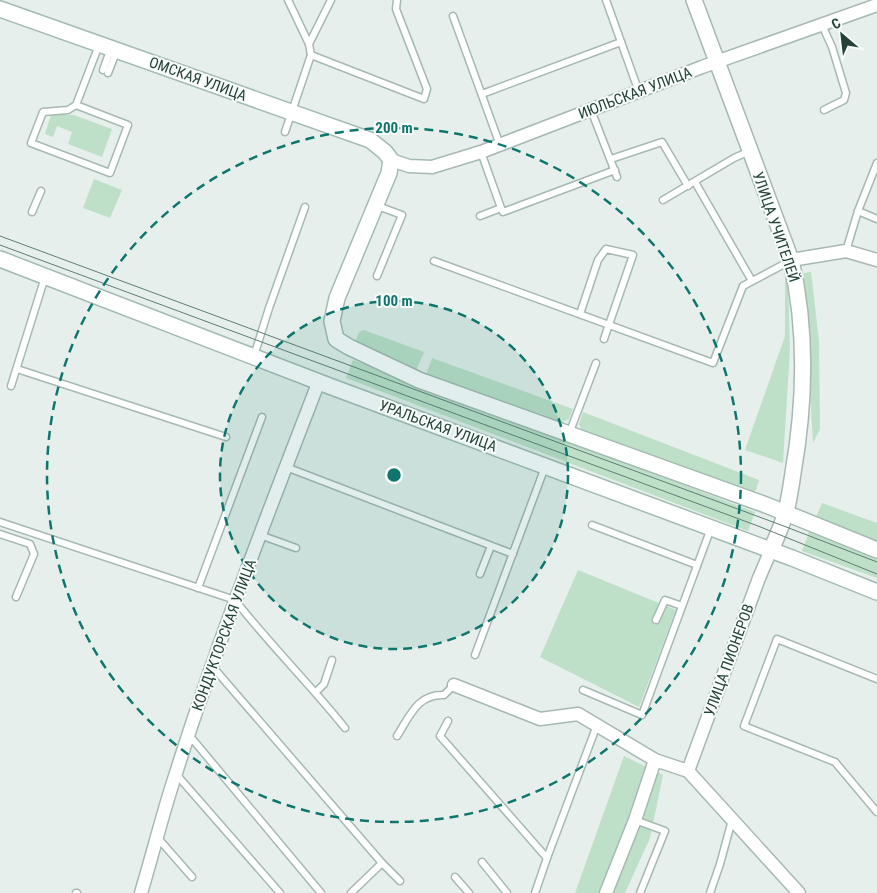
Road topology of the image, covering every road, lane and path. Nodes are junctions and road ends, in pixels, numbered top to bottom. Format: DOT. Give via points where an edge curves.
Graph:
graph roads {
  1 [pos="2,0"];
  2 [pos="288,0"];
  3 [pos="331,0"];
  4 [pos="396,0"];
  5 [pos="606,0"];
  6 [pos="694,0"];
  7 [pos="0,3"];
  8 [pos="877,5"];
  9 [pos="0,9"];
  10 [pos="453,16"];
  11 [pos="822,25"];
  12 [pos="621,42"];
  13 [pos="308,44"];
  14 [pos="109,48"];
  15 [pos="311,55"];
  16 [pos="716,62"];
  17 [pos="106,71"];
  18 [pos="639,92"];
  19 [pos="482,94"];
  20 [pos="76,105"];
  21 [pos="591,110"];
  22 [pos="824,110"];
  23 [pos="292,112"];
  24 [pos="285,132"];
  25 [pos="500,145"];
  26 [pos="750,151"];
  27 [pos="481,152"];
  28 [pos="610,159"];
  29 [pos="391,160"];
  30 [pos="877,163"];
  31 [pos="695,182"];
  32 [pos="688,186"];
  33 [pos="41,191"];
  34 [pos="663,200"];
  35 [pos="374,204"];
  36 [pos="305,207"];
  37 [pos="501,208"];
  38 [pos="858,211"];
  39 [pos="32,212"];
  40 [pos="480,216"];
  41 [pos="877,219"];
  42 [pos="846,251"];
  43 [pos="0,259"];
  44 [pos="791,260"];
  45 [pos="877,260"];
  46 [pos="434,261"];
  47 [pos="377,276"];
  48 [pos="45,277"];
  49 [pos="752,281"];
  50 [pos="580,314"];
  51 [pos="609,325"];
  52 [pos="604,339"];
  53 [pos="254,356"];
  54 [pos="596,363"];
  55 [pos="17,368"];
  56 [pos="319,381"];
  57 [pos="11,386"];
  58 [pos="262,417"];
  59 [pos="569,434"];
  60 [pos="226,437"];
  61 [pos="286,466"];
  62 [pos="546,466"];
  63 [pos="786,513"];
  64 [pos="0,522"];
  65 [pos="592,525"];
  66 [pos="711,528"];
  67 [pos="0,534"];
  68 [pos="260,535"];
  69 [pos="491,546"];
  70 [pos="296,548"];
  71 [pos="771,550"];
  72 [pos="877,550"];
  73 [pos="512,554"];
  74 [pos="697,565"];
  75 [pos="480,574"];
  76 [pos="198,588"];
  77 [pos="877,592"];
  78 [pos="16,596"];
  79 [pos="235,600"];
  80 [pos="682,606"];
  81 [pos="656,620"];
  82 [pos="475,655"];
  83 [pos="332,660"];
  84 [pos="212,666"];
  85 [pos="877,679"];
  86 [pos="454,685"];
  87 [pos="583,690"];
  88 [pos="316,692"];
  89 [pos="448,720"];
  90 [pos="597,726"];
  91 [pos="345,728"];
  92 [pos="189,735"];
  93 [pos="397,736"];
  94 [pos="655,760"];
  95 [pos="688,771"];
  96 [pos="176,774"];
  97 [pos="877,812"];
  98 [pos="732,819"];
  99 [pos="635,820"];
  100 [pos="157,837"];
  101 [pos="547,858"];
  102 [pos="482,862"];
  103 [pos="382,863"];
  104 [pos="192,877"];
  105 [pos="455,877"];
  106 [pos="400,881"];
  107 [pos="796,892"];
  108 [pos="141,893"];
  109 [pos="280,893"];
  110 [pos="321,893"];
  111 [pos="351,893"];
  112 [pos="469,893"];
  113 [pos="507,893"];
  114 [pos="535,893"];
  115 [pos="606,893"];
  116 [pos="640,893"];
  117 [pos="710,893"];
  1 -- 7 [label="main road"];
  2 -- 13 [label="lane"];
  3 -- 13 [label="lane"];
  4 -- 15 [label="lane" via="396,9 428,89 424,99"];
  5 -- 12 [label="lane"];
  6 -- 16 [label="main road, УЛИЦА УЧИТЕЛЕЙ"];
  8 -- 11 [label="street, ИЮЛЬСКАЯ УЛИЦА"];
  9 -- 14 [label="main road, ОМСКАЯ УЛИЦА"];
  10 -- 19 [label="lane"];
  11 -- 16 [label="street, ИЮЛЬСКАЯ УЛИЦА"];
  11 -- 22 [label="lane" via="846,93 844,100"];
  12 -- 18 [label="lane"];
  12 -- 19 [label="lane"];
  13 -- 15 [label="lane"];
  14 -- 17 [label="lane"];
  14 -- 20 [label="lane"];
  14 -- 23 [label="main road, ОМСКАЯ УЛИЦА"];
  15 -- 23 [label="lane"];
  16 -- 18 [label="street, ИЮЛЬСКАЯ УЛИЦА"];
  16 -- 26 [label="main road, УЛИЦА УЧИТЕЛЕЙ"];
  18 -- 21 [label="street, ИЮЛЬСКАЯ УЛИЦА"];
  19 -- 25 [label="lane"];
  20 -- 20 [label="lane" via="128,125 110,173 31,143 43,112 68,110"];
  21 -- 25 [label="street, ИЮЛЬСКАЯ УЛИЦА"];
  21 -- 28 [label="lane"];
  23 -- 24 [label="lane"];
  23 -- 29 [label="main road, ОМСКАЯ УЛИЦА" via="370,140"];
  25 -- 27 [label="street, ИЮЛЬСКАЯ УЛИЦА"];
  26 -- 31 [label="lane"];
  26 -- 44 [label="main road, УЛИЦА УЧИТЕЛЕЙ"];
  27 -- 29 [label="street, ИЮЛЬСКАЯ УЛИЦА" via="432,167 409,166"];
  27 -- 37 [label="lane"];
  28 -- 32 [label="lane" via="662,142"];
  28 -- 37 [label="lane" via="616,173 503,212"];
  29 -- 35 [label="main road" via="389,173"];
  30 -- 38 [label="lane"];
  31 -- 32 [label="lane"];
  31 -- 49 [label="lane"];
  32 -- 34 [label="lane"];
  33 -- 39 [label="lane"];
  35 -- 47 [label="lane" via="402,215"];
  35 -- 59 [label="main road" via="337,298 332,321 336,339 419,380"];
  36 -- 53 [label="lane"];
  37 -- 40 [label="lane"];
  38 -- 41 [label="lane"];
  38 -- 42 [label="lane"];
  42 -- 44 [label="street"];
  42 -- 45 [label="street"];
  43 -- 48 [label="main road, УРАЛЬСКАЯ УЛИЦА"];
  44 -- 49 [label="lane"];
  44 -- 63 [label="main road, УЛИЦА УЧИТЕЛЕЙ" via="800,316 801,414"];
  46 -- 50 [label="lane"];
  48 -- 53 [label="main road, УРАЛЬСКАЯ УЛИЦА"];
  48 -- 55 [label="lane"];
  49 -- 51 [label="lane" via="743,286 713,363"];
  50 -- 51 [label="lane"];
  50 -- 51 [label="lane" via="598,260 606,249 634,255"];
  51 -- 52 [label="lane"];
  53 -- 56 [label="main road, УРАЛЬСКАЯ УЛИЦА"];
  54 -- 59 [label="lane"];
  55 -- 57 [label="lane"];
  55 -- 60 [label="lane"];
  56 -- 61 [label="street, КОНДУКТОРСКАЯ УЛИЦА"];
  56 -- 62 [label="main road, УРАЛЬСКАЯ УЛИЦА"];
  58 -- 76 [label="lane"];
  59 -- 63 [label="main road"];
  61 -- 68 [label="street, КОНДУКТОРСКАЯ УЛИЦА"];
  61 -- 69 [label="lane"];
  62 -- 66 [label="main road, УРАЛЬСКАЯ УЛИЦА"];
  62 -- 73 [label="lane"];
  63 -- 71 [label="main road, УЛИЦА УЧИТЕЛЕЙ"];
  63 -- 72 [label="main road"];
  64 -- 76 [label="lane"];
  65 -- 74 [label="lane"];
  66 -- 71 [label="main road, УРАЛЬСКАЯ УЛИЦА"];
  66 -- 74 [label="lane"];
  67 -- 78 [label="lane" via="30,544 34,554"];
  68 -- 70 [label="lane"];
  68 -- 79 [label="street, КОНДУКТОРСКАЯ УЛИЦА"];
  69 -- 73 [label="lane"];
  69 -- 75 [label="lane"];
  71 -- 77 [label="main road, УРАЛЬСКАЯ УЛИЦА"];
  71 -- 95 [label="street, УЛИЦА ПИОНЕРОВ"];
  73 -- 82 [label="lane"];
  74 -- 80 [label="lane"];
  76 -- 79 [label="lane"];
  79 -- 84 [label="street, КОНДУКТОРСКАЯ УЛИЦА"];
  79 -- 88 [label="lane"];
  80 -- 81 [label="lane" via="665,600"];
  80 -- 87 [label="lane" via="642,715"];
  83 -- 88 [label="lane" via="324,684"];
  84 -- 92 [label="street, КОНДУКТОРСКАЯ УЛИЦА"];
  84 -- 103 [label="lane"];
  85 -- 97 [label="lane" via="777,638 744,726 835,762"];
  86 -- 90 [label="street" via="540,719 578,714"];
  86 -- 93 [label="lane" via="444,695 420,701"];
  88 -- 91 [label="lane"];
  89 -- 101 [label="lane" via="440,736"];
  90 -- 94 [label="street"];
  90 -- 101 [label="lane"];
  92 -- 96 [label="street, КОНДУКТОРСКАЯ УЛИЦА"];
  92 -- 110 [label="lane"];
  94 -- 95 [label="street"];
  94 -- 99 [label="street"];
  95 -- 98 [label="street"];
  96 -- 100 [label="street, КОНДУКТОРСКАЯ УЛИЦА"];
  96 -- 109 [label="lane"];
  98 -- 107 [label="street"];
  98 -- 117 [label="lane"];
  99 -- 115 [label="street"];
  99 -- 116 [label="lane" via="665,831"];
  100 -- 104 [label="lane"];
  100 -- 108 [label="street, КОНДУКТОРСКАЯ УЛИЦА"];
  101 -- 114 [label="lane"];
  102 -- 113 [label="lane"];
  103 -- 106 [label="lane"];
  103 -- 111 [label="lane"];
  105 -- 112 [label="lane"];
}
